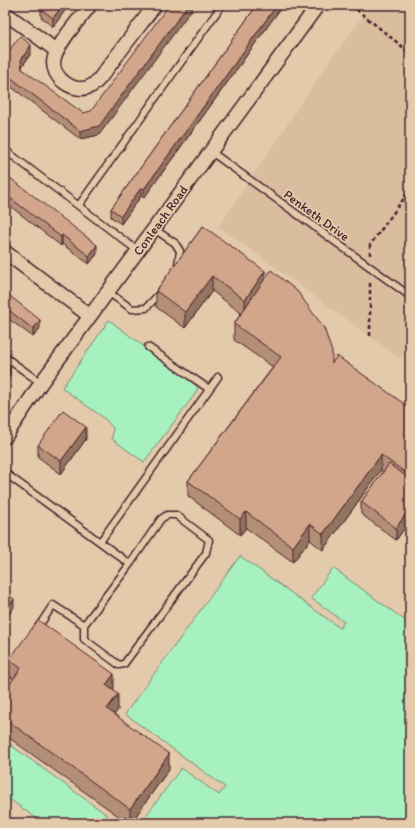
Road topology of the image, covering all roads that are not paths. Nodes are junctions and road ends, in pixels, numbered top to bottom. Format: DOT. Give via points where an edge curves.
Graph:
graph roads {
  1 [pos="90,5"];
  2 [pos="155,5"];
  3 [pos="222,5"];
  4 [pos="318,5"];
  5 [pos="5,13"];
  6 [pos="57,51"];
  7 [pos="5,150"];
  8 [pos="210,151"];
  9 [pos="79,205"];
  10 [pos="154,229"];
  11 [pos="138,251"];
  12 [pos="5,252"];
  13 [pos="175,272"];
  14 [pos="166,284"];
  15 [pos="108,292"];
  16 [pos="410,296"];
  17 [pos="90,316"];
  18 [pos="148,347"];
  19 [pos="5,357"];
  20 [pos="218,377"];
  21 [pos="40,384"];
  22 [pos="209,389"];
  23 [pos="5,437"];
  24 [pos="5,473"];
  25 [pos="100,542"];
  26 [pos="130,564"];
  27 [pos="84,625"];
  28 [pos="31,637"];
  29 [pos="18,656"];
  30 [pos="5,675"];
  1 -- 6 [label="street"];
  2 -- 6 [label="street" via="100,78 91,86 79,89 69,86 61,79 55,70"];
  3 -- 9 [label="lane"];
  4 -- 8 [label="street, Conleach Road"];
  5 -- 6 [label="street"];
  7 -- 9 [label="lane"];
  8 -- 10 [label="street, Conleach Road"];
  8 -- 16 [label="lane, Penketh Drive"];
  9 -- 11 [label="lane"];
  10 -- 11 [label="street, Conleach Road"];
  10 -- 13 [label="lane" via="175,244 180,251"];
  11 -- 15 [label="street, Conleach Road"];
  12 -- 17 [label="street"];
  14 -- 15 [label="lane" via="146,308 132,309"];
  15 -- 17 [label="street, Conleach Road"];
  17 -- 21 [label="street, Conleach Road"];
  18 -- 22 [label="lane"];
  19 -- 21 [label="lane"];
  20 -- 22 [label="lane"];
  21 -- 23 [label="street, Conleach Road"];
  22 -- 25 [label="lane"];
  24 -- 25 [label="lane"];
  25 -- 26 [label="lane"];
  26 -- 27 [label="lane"];
  26 -- 27 [label="lane" via="167,515 176,515 209,540 206,553 124,664 119,665 84,638"];
  27 -- 28 [label="lane" via="53,605"];
  29 -- 30 [label="lane"];
}
